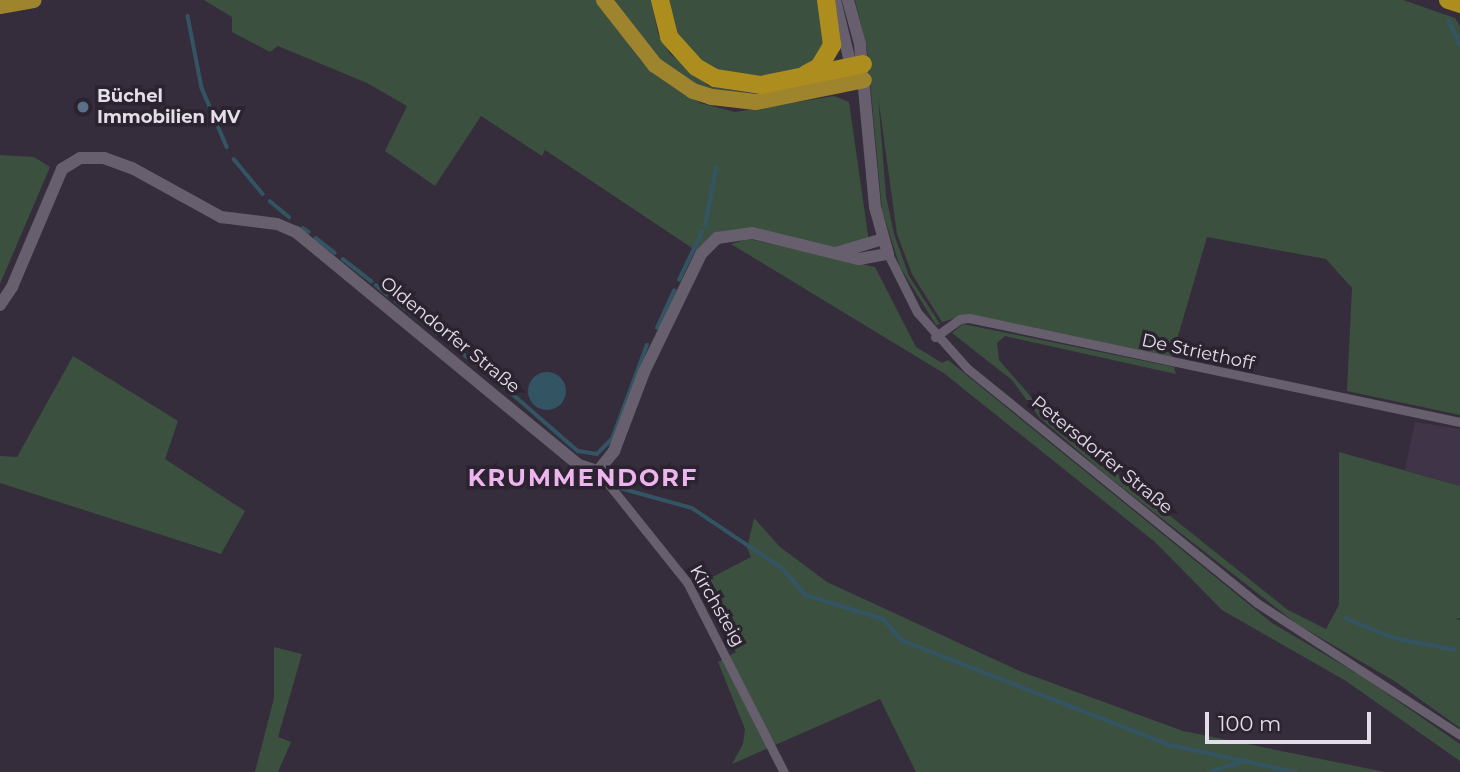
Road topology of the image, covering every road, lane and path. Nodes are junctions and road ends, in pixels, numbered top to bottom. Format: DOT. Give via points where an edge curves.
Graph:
graph roads {
  1 [pos="33,0"];
  2 [pos="604,0"];
  3 [pos="660,0"];
  4 [pos="826,0"];
  5 [pos="835,0"];
  6 [pos="848,0"];
  7 [pos="1448,0"];
  8 [pos="1460,4"];
  9 [pos="0,6"];
  10 [pos="858,73"];
  11 [pos="800,78"];
  12 [pos="883,239"];
  13 [pos="835,253"];
  14 [pos="888,254"];
  15 [pos="0,305"];
  16 [pos="935,337"];
  17 [pos="1460,422"];
  18 [pos="598,471"];
  19 [pos="1460,735"];
  20 [pos="784,772"];
  1 -- 9 [label="highway"];
  2 -- 10 [label="highway" via="655,65 712,97 756,102"];
  3 -- 11 [label="highway" via="669,37 696,66 715,78 761,85"];
  4 -- 11 [label="highway" via="832,45 819,67"];
  5 -- 10 [label="street, Petersdorfer Straße"];
  6 -- 10 [label="street, Petersdorfer Straße"];
  7 -- 8 [label="highway"];
  10 -- 11 [label="highway"];
  10 -- 12 [label="street, Petersdorfer Straße"];
  12 -- 13 [label="street"];
  12 -- 14 [label="street, Petersdorfer Straße"];
  13 -- 14 [label="street" via="859,259"];
  13 -- 18 [label="street" via="751,233 717,238 701,254 644,372 614,451"];
  14 -- 16 [label="street, Petersdorfer Straße"];
  15 -- 18 [label="street, Oldendorfer Straße" via="12,288 62,169 80,158 104,158 132,168 221,217 296,232 579,465"];
  16 -- 17 [label="street, De Striethoff" via="960,319 969,318"];
  16 -- 19 [label="street, Petersdorfer Straße" via="1256,603"];
  18 -- 20 [label="street, Kirchsteig" via="687,582"];
}
